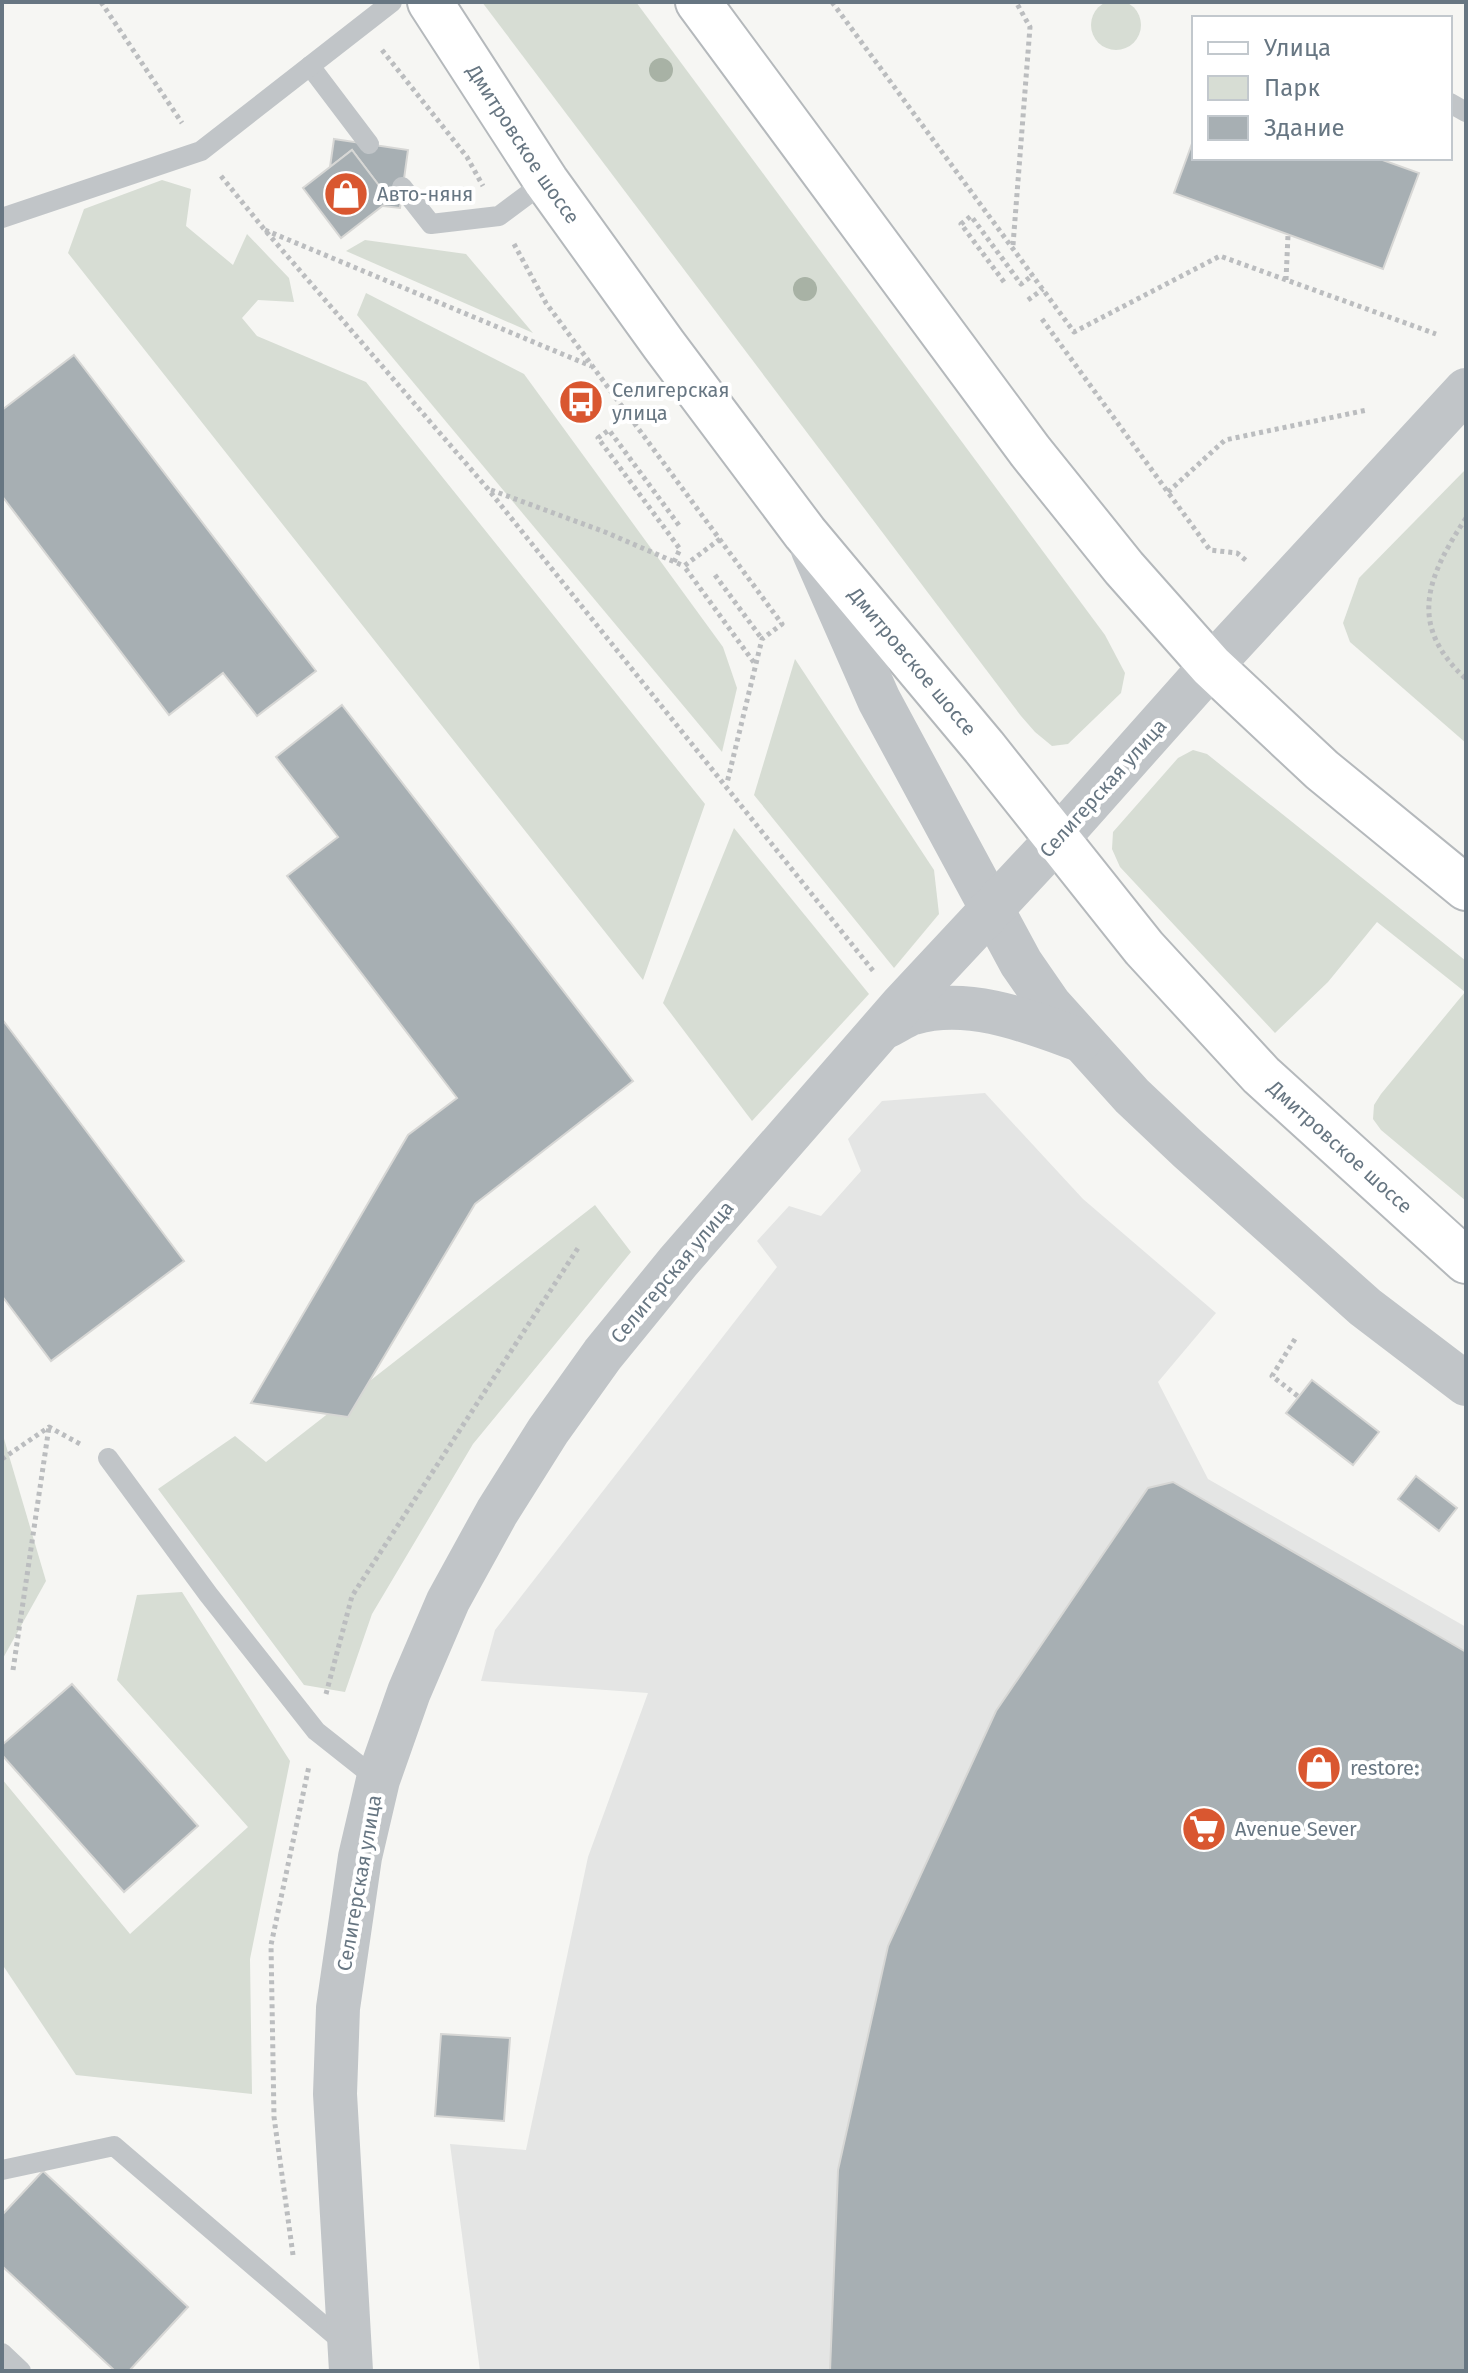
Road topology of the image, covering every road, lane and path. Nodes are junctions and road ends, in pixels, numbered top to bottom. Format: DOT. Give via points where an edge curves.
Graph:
graph roads {
  1 [pos="101,2"];
  2 [pos="392,2"];
  3 [pos="430,2"];
  4 [pos="698,2"];
  5 [pos="832,2"];
  6 [pos="1016,2"];
  7 [pos="310,66"];
  8 [pos="369,144"];
  9 [pos="201,151"];
  10 [pos="546,181"];
  11 [pos="402,187"];
  12 [pos="2,218"];
  13 [pos="264,229"];
  14 [pos="1288,235"];
  15 [pos="1013,247"];
  16 [pos="1033,275"];
  17 [pos="1286,280"];
  18 [pos="1004,282"];
  19 [pos="1043,289"];
  20 [pos="1028,300"];
  21 [pos="1042,319"];
  22 [pos="1436,334"];
  23 [pos="1466,390"];
  24 [pos="1367,410"];
  25 [pos="488,489"];
  26 [pos="1168,492"];
  27 [pos="1466,518"];
  28 [pos="681,528"];
  29 [pos="805,533"];
  30 [pos="720,539"];
  31 [pos="1237,553"];
  32 [pos="674,562"];
  33 [pos="684,566"];
  34 [pos="715,575"];
  35 [pos="762,639"];
  36 [pos="756,665"];
  37 [pos="1211,666"];
  38 [pos="1466,679"];
  39 [pos="726,784"];
  40 [pos="1057,839"];
  41 [pos="1466,888"];
  42 [pos="991,910"];
  43 [pos="878,977"];
  44 [pos="879,1030"];
  45 [pos="1082,1041"];
  46 [pos="1466,1261"];
  47 [pos="1295,1339"];
  48 [pos="1466,1384"];
  49 [pos="1299,1397"];
  50 [pos="49,1427"];
  51 [pos="108,1458"];
  52 [pos="2,1459"];
  53 [pos="13,1670"];
  54 [pos="378,1780"];
  55 [pos="2,2170"];
  56 [pos="2,2353"];
  57 [pos="350,2359"];
  58 [pos="21,2371"];
  1 -- 9 [label="path"];
  2 -- 7 [label="lane"];
  3 -- 10 [label="main road, Дмитровское шоссе"];
  4 -- 37 [label="main road" via="1030,451"];
  5 -- 15 [label="path"];
  6 -- 15 [label="path" via="1030,27"];
  7 -- 8 [label="lane"];
  7 -- 9 [label="lane"];
  9 -- 12 [label="lane"];
  9 -- 13 [label="path"];
  10 -- 11 [label="lane" via="499,216 431,224"];
  10 -- 29 [label="main road, Дмитровское шоссе"];
  13 -- 25 [label="path"];
  13 -- 30 [label="path" via="592,366"];
  14 -- 17 [label="path"];
  15 -- 16 [label="path"];
  16 -- 18 [label="path" via="1021,284 971,216 961,224"];
  16 -- 19 [label="path"];
  17 -- 19 [label="path" via="1220,256 1074,332"];
  17 -- 22 [label="path"];
  19 -- 20 [label="path"];
  21 -- 26 [label="path"];
  23 -- 37 [label="street, Селигерская улица"];
  24 -- 26 [label="path" via="1225,440"];
  25 -- 32 [label="path"];
  25 -- 39 [label="path"];
  26 -- 31 [label="path" via="1210,550"];
  27 -- 38 [label="path" via="1442,555 1428,594 1431,631"];
  28 -- 32 [label="path" via="609,430 598,438 680,549"];
  29 -- 40 [label="main road, Дмитровское шоссе"];
  29 -- 42 [label="street" via="879,700"];
  30 -- 33 [label="path"];
  30 -- 35 [label="path" via="782,624"];
  32 -- 33 [label="path"];
  33 -- 36 [label="path"];
  34 -- 35 [label="path"];
  35 -- 36 [label="path"];
  36 -- 39 [label="path"];
  37 -- 40 [label="street, Селигерская улица"];
  37 -- 41 [label="main road" via="1322,770"];
  39 -- 43 [label="path"];
  40 -- 42 [label="street, Селигерская улица"];
  40 -- 46 [label="main road, Дмитровское шоссе" via="1144,948 1261,1075"];
  42 -- 44 [label="street, Селигерская улица"];
  42 -- 45 [label="street" via="1050,1005"];
  44 -- 45 [label="street" via="911,1014 970,1009 1033,1022"];
  44 -- 54 [label="street, Селигерская улица" via="678,1262 548,1431 448,1601"];
  45 -- 48 [label="street" via="1188,1149 1365,1307"];
  47 -- 49 [label="path" via="1272,1376"];
  50 -- 51 [label="path"];
  50 -- 52 [label="path"];
  50 -- 53 [label="path"];
  51 -- 54 [label="lane" via="316,1731"];
  54 -- 57 [label="street, Селигерская улица" via="360,1857 338,2022 335,2094"];
  55 -- 57 [label="lane" via="114,2146"];
  56 -- 58 [label="lane"];
}
